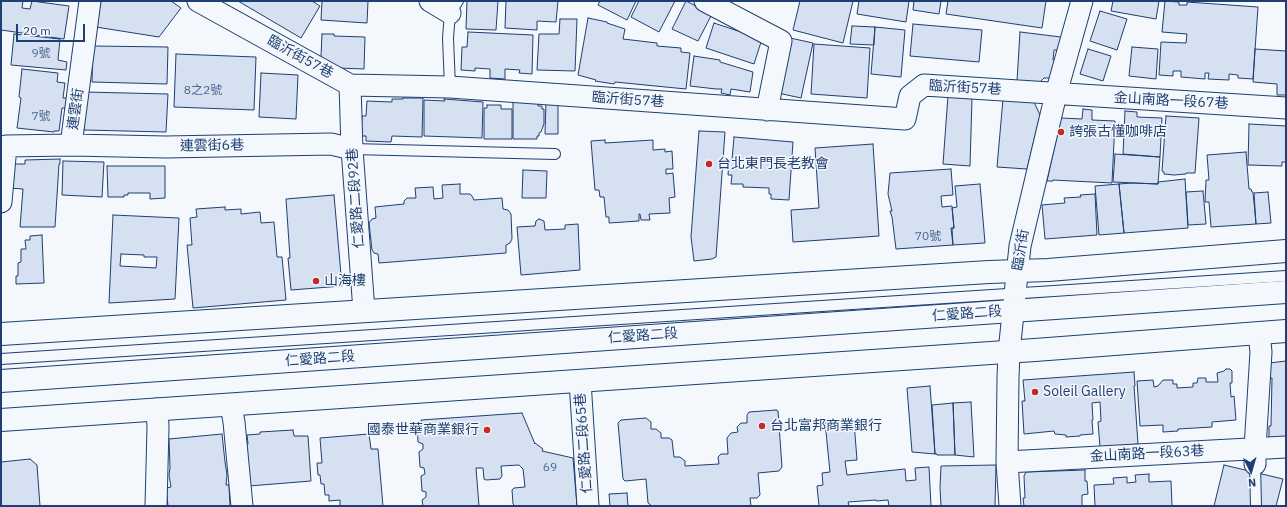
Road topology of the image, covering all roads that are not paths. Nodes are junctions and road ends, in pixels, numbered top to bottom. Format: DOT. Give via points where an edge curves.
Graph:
graph roads {
  1 [pos="90,1"];
  2 [pos="198,1"];
  3 [pos="430,1"];
  4 [pos="705,1"];
  5 [pos="1082,1"];
  6 [pos="454,7"];
  7 [pos="350,85"];
  8 [pos="450,87"];
  9 [pos="1056,94"];
  10 [pos="1286,108"];
  11 [pos="767,110"];
  12 [pos="71,145"];
  13 [pos="352,149"];
  14 [pos="555,154"];
  15 [pos="1,202"];
  16 [pos="1286,251"];
  17 [pos="1017,271"];
  18 [pos="1286,276"];
  19 [pos="1286,292"];
  20 [pos="1014,302"];
  21 [pos="364,311"];
  22 [pos="1286,331"];
  23 [pos="1259,333"];
  24 [pos="1,334"];
  25 [pos="1009,352"];
  26 [pos="1,359"];
  27 [pos="1,381"];
  28 [pos="580,381"];
  29 [pos="231,404"];
  30 [pos="157,409"];
  31 [pos="1,420"];
  32 [pos="1286,447"];
  33 [pos="1255,456"];
  34 [pos="1007,462"];
  35 [pos="156,506"];
  36 [pos="242,506"];
  37 [pos="588,506"];
  38 [pos="1010,506"];
  39 [pos="1256,506"];
  1 -- 12 [label="street, 連雲街"];
  2 -- 7 [label="street, 臨沂街57巷"];
  3 -- 6 [label="street"];
  4 -- 11 [label="street" via="781,41"];
  5 -- 9 [label="street, 臨沂街"];
  6 -- 8 [label="lane" via="448,38"];
  7 -- 8 [label="street, 臨沂街57巷"];
  7 -- 13 [label="street, 仁愛路二段92巷"];
  8 -- 11 [label="street, 臨沂街57巷"];
  9 -- 10 [label="street, 金山南路一段67巷"];
  9 -- 11 [label="street, 臨沂街57巷" via="924,85 910,96 905,119"];
  9 -- 17 [label="street, 臨沂街" via="1020,246"];
  12 -- 13 [label="street, 連雲街6巷" via="166,147 331,144"];
  12 -- 15 [label="street, 連雲街" via="6,146"];
  13 -- 14 [label="lane"];
  13 -- 21 [label="street, 仁愛路二段92巷"];
  16 -- 17 [label="main road"];
  17 -- 20 [label="street, 臨沂街"];
  17 -- 21 [label="main road"];
  18 -- 20 [label="lane"];
  19 -- 20 [label="main road, 仁愛路二段"];
  20 -- 25 [label="street, 臨沂街"];
  20 -- 26 [label="lane"];
  20 -- 27 [label="main road, 仁愛路二段"];
  21 -- 24 [label="main road"];
  22 -- 23 [label="main road"];
  23 -- 25 [label="main road"];
  23 -- 33 [label="street" via="1261,352"];
  25 -- 28 [label="main road"];
  25 -- 34 [label="street, 臨沂街"];
  28 -- 29 [label="main road"];
  28 -- 37 [label="street, 仁愛路二段65巷"];
  29 -- 30 [label="main road"];
  29 -- 36 [label="street"];
  30 -- 31 [label="main road"];
  30 -- 35 [label="street"];
  32 -- 33 [label="street, 金山南路一段63巷"];
  33 -- 34 [label="street, 金山南路一段63巷"];
  33 -- 39 [label="lane"];
  34 -- 38 [label="street, 臨沂街"];
}
